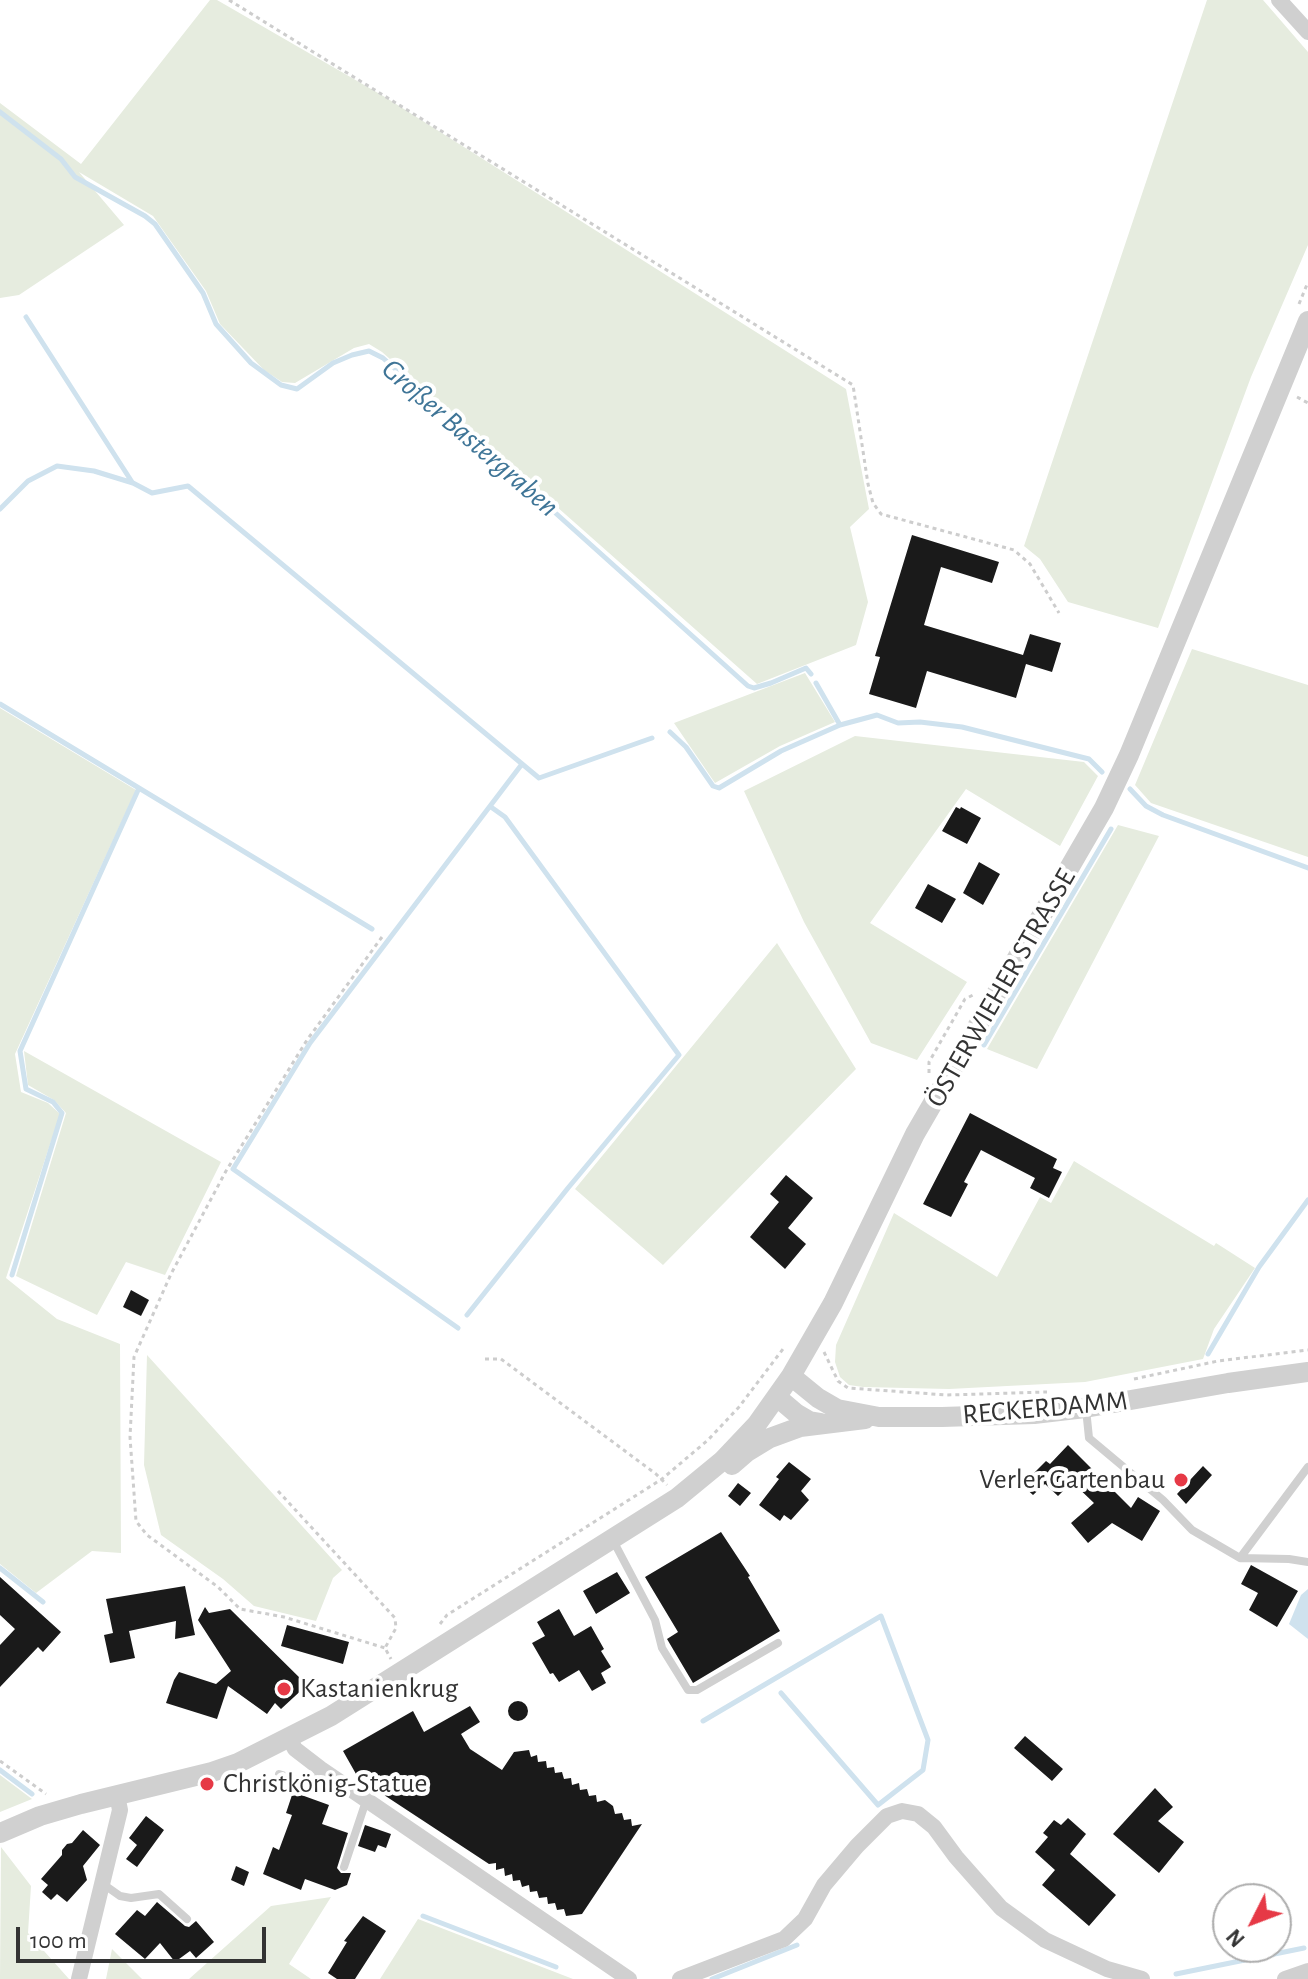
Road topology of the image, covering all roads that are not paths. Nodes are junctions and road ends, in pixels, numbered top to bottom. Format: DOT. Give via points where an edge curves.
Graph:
graph roads {
  1 [pos="1279,0"];
  2 [pos="1308,32"];
  3 [pos="1302,316"];
  4 [pos="1308,1372"];
  5 [pos="791,1376"];
  6 [pos="777,1397"];
  7 [pos="1085,1408"];
  8 [pos="879,1417"];
  9 [pos="825,1424"];
  10 [pos="1308,1467"];
  11 [pos="616,1546"];
  12 [pos="1240,1558"];
  13 [pos="1308,1562"];
  14 [pos="570,1566"];
  15 [pos="778,1643"];
  16 [pos="289,1738"];
  17 [pos="321,1769"];
  18 [pos="279,1774"];
  19 [pos="117,1795"];
  20 [pos="367,1800"];
  21 [pos="0,1833"];
  22 [pos="344,1867"];
  23 [pos="102,1883"];
  24 [pos="187,1919"];
  25 [pos="1308,1971"];
  26 [pos="79,1979"];
  27 [pos="629,1979"];
  28 [pos="680,1979"];
  29 [pos="1142,1979"];
  30 [pos="1285,1979"];
  1 -- 2 [label="street"];
  3 -- 5 [label="street, ÖSTERWIEHER STRASSE" via="1104,808 903,1157 833,1303"];
  4 -- 7 [label="street, RECKERDAMM"];
  5 -- 6 [label="street, ÖSTERWIEHER STRASSE"];
  5 -- 8 [label="street, RECKERDAMM" via="837,1409"];
  6 -- 9 [label="street" via="809,1421"];
  6 -- 14 [label="street, ÖSTERWIEHER STRASSE" via="722,1461 677,1498"];
  7 -- 8 [label="street, RECKERDAMM"];
  7 -- 12 [label="lane" via="1089,1438 1192,1530"];
  8 -- 9 [label="street, ÖSTERWIEHER STRASSE"];
  9 -- 11 [label="street, ÖSTERWIEHER STRASSE" via="770,1438 683,1505"];
  10 -- 12 [label="lane"];
  11 -- 14 [label="street, ÖSTERWIEHER STRASSE"];
  11 -- 15 [label="lane" via="655,1620 662,1648 688,1690 697,1690"];
  12 -- 13 [label="lane"];
  14 -- 16 [label="street, ÖSTERWIEHER STRASSE"];
  16 -- 17 [label="street"];
  16 -- 19 [label="street, ÖSTERWIEHER STRASSE" via="212,1772"];
  17 -- 18 [label="lane" via="314,1785"];
  17 -- 20 [label="street"];
  19 -- 21 [label="street, ÖSTERWIEHER STRASSE"];
  19 -- 23 [label="street" via="120,1810"];
  20 -- 22 [label="lane"];
  20 -- 27 [label="street"];
  23 -- 24 [label="lane" via="120,1896 159,1894"];
  23 -- 26 [label="street"];
  25 -- 30 [label="street"];
  28 -- 29 [label="street" via="784,1939 805,1919 824,1885 857,1846 887,1816 902,1811 918,1814 934,1827 1001,1908 1045,1940"];
}
